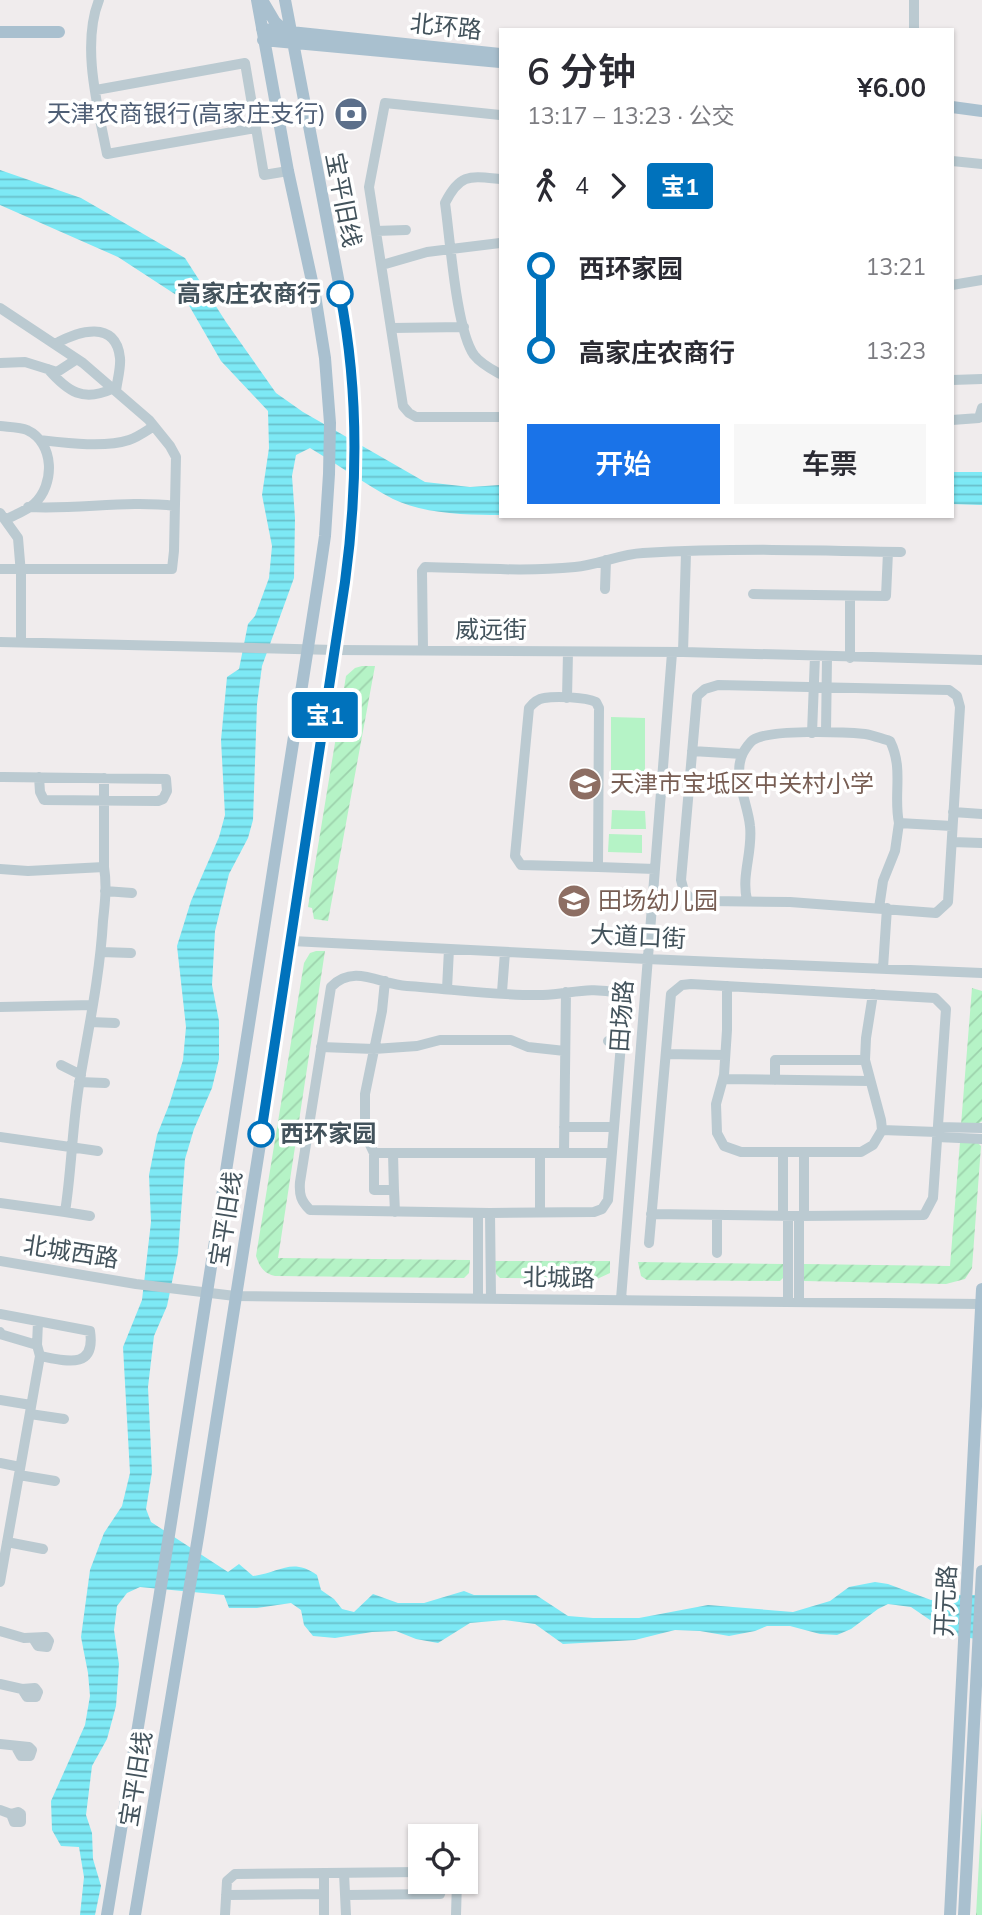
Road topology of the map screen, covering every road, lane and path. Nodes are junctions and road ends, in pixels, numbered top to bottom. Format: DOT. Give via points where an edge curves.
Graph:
graph roads {
  1 [pos="99,0"];
  2 [pos="260,0"];
  3 [pos="286,0"];
  4 [pos="914,0"];
  5 [pos="914,28"];
  6 [pos="0,32"];
  7 [pos="58,32"];
  8 [pos="263,34"];
  9 [pos="289,34"];
  10 [pos="336,41"];
  11 [pos="499,54"];
  12 [pos="499,62"];
  13 [pos="96,90"];
  14 [pos="954,99"];
  15 [pos="982,102"];
  16 [pos="954,107"];
  17 [pos="982,111"];
  18 [pos="499,115"];
  19 [pos="256,128"];
  20 [pos="954,161"];
  21 [pos="982,164"];
  22 [pos="288,171"];
  23 [pos="499,179"];
  24 [pos="376,230"];
  25 [pos="406,230"];
  26 [pos="499,243"];
  27 [pos="451,248"];
  28 [pos="382,265"];
  29 [pos="982,280"];
  30 [pos="954,285"];
  31 [pos="0,309"];
  32 [pos="464,327"];
  33 [pos="392,328"];
  34 [pos="55,344"];
  35 [pos="77,359"];
  36 [pos="0,363"];
  37 [pos="48,369"];
  38 [pos="499,373"];
  39 [pos="982,379"];
  40 [pos="954,380"];
  41 [pos="114,390"];
  42 [pos="982,408"];
  43 [pos="499,417"];
  44 [pos="954,420"];
  45 [pos="0,426"];
  46 [pos="154,426"];
  47 [pos="40,440"];
  48 [pos="175,506"];
  49 [pos="28,508"];
  50 [pos="3,516"];
  51 [pos="887,552"];
  52 [pos="901,552"];
  53 [pos="686,553"];
  54 [pos="606,560"];
  55 [pos="0,569"];
  56 [pos="21,569"];
  57 [pos="605,589"];
  58 [pos="753,594"];
  59 [pos="850,596"];
  60 [pos="0,642"];
  61 [pos="21,642"];
  62 [pos="307,649"];
  63 [pos="335,650"];
  64 [pos="423,650"];
  65 [pos="568,652"];
  66 [pos="678,652"];
  67 [pos="815,656"];
  68 [pos="827,657"];
  69 [pos="850,658"];
  70 [pos="982,660"];
  71 [pos="814,687"];
  72 [pos="825,687"];
  73 [pos="567,698"];
  74 [pos="812,733"];
  75 [pos="826,733"];
  76 [pos="692,751"];
  77 [pos="742,754"];
  78 [pos="0,777"];
  79 [pos="39,777"];
  80 [pos="104,778"];
  81 [pos="105,801"];
  82 [pos="953,812"];
  83 [pos="982,814"];
  84 [pos="899,823"];
  85 [pos="952,826"];
  86 [pos="952,842"];
  87 [pos="982,843"];
  88 [pos="104,867"];
  89 [pos="598,867"];
  90 [pos="0,869"];
  91 [pos="655,869"];
  92 [pos="105,891"];
  93 [pos="132,893"];
  94 [pos="747,900"];
  95 [pos="883,908"];
  96 [pos="292,940"];
  97 [pos="449,949"];
  98 [pos="101,952"];
  99 [pos="505,952"];
  100 [pos="131,953"];
  101 [pos="647,959"];
  102 [pos="883,968"];
  103 [pos="982,972"];
  104 [pos="385,981"];
  105 [pos="727,986"];
  106 [pos="447,989"];
  107 [pos="502,992"];
  108 [pos="566,992"];
  109 [pos="873,994"];
  110 [pos="93,1005"];
  111 [pos="0,1007"];
  112 [pos="90,1022"];
  113 [pos="115,1023"];
  114 [pos="608,1041"];
  115 [pos="621,1042"];
  116 [pos="321,1047"];
  117 [pos="374,1049"];
  118 [pos="565,1051"];
  119 [pos="666,1054"];
  120 [pos="725,1055"];
  121 [pos="865,1060"];
  122 [pos="61,1065"];
  123 [pos="80,1079"];
  124 [pos="723,1079"];
  125 [pos="775,1080"];
  126 [pos="870,1081"];
  127 [pos="105,1083"];
  128 [pos="635,1122"];
  129 [pos="564,1126"];
  130 [pos="614,1127"];
  131 [pos="982,1128"];
  132 [pos="882,1130"];
  133 [pos="937,1132"];
  134 [pos="308,1133"];
  135 [pos="365,1134"];
  136 [pos="634,1134"];
  137 [pos="0,1137"];
  138 [pos="982,1139"];
  139 [pos="71,1148"];
  140 [pos="98,1151"];
  141 [pos="374,1153"];
  142 [pos="393,1153"];
  143 [pos="540,1153"];
  144 [pos="564,1153"];
  145 [pos="611,1153"];
  146 [pos="783,1153"];
  147 [pos="804,1153"];
  148 [pos="394,1192"];
  149 [pos="0,1203"];
  150 [pos="65,1212"];
  151 [pos="395,1212"];
  152 [pos="540,1212"];
  153 [pos="478,1213"];
  154 [pos="490,1213"];
  155 [pos="651,1214"];
  156 [pos="717,1215"];
  157 [pos="90,1216"];
  158 [pos="794,1216"];
  159 [pos="649,1243"];
  160 [pos="717,1253"];
  161 [pos="0,1261"];
  162 [pos="136,1284"];
  163 [pos="982,1289"];
  164 [pos="208,1294"];
  165 [pos="235,1296"];
  166 [pos="478,1298"];
  167 [pos="491,1298"];
  168 [pos="621,1299"];
  169 [pos="788,1301"];
  170 [pos="799,1301"];
  171 [pos="981,1304"];
  172 [pos="0,1314"];
  173 [pos="38,1322"];
  174 [pos="0,1332"];
  175 [pos="37,1345"];
  176 [pos="40,1356"];
  177 [pos="0,1400"];
  178 [pos="30,1409"];
  179 [pos="64,1419"];
  180 [pos="0,1463"];
  181 [pos="20,1471"];
  182 [pos="55,1481"];
  183 [pos="5,1537"];
  184 [pos="43,1549"];
  185 [pos="982,1571"];
  186 [pos="0,1582"];
  187 [pos="981,1588"];
  188 [pos="0,1631"];
  189 [pos="33,1638"];
  190 [pos="972,1648"];
  191 [pos="0,1684"];
  192 [pos="22,1689"];
  193 [pos="0,1744"];
  194 [pos="16,1747"];
  195 [pos="0,1810"];
  196 [pos="11,1814"];
  197 [pos="408,1872"];
  198 [pos="324,1873"];
  199 [pos="344,1873"];
  200 [pos="324,1894"];
  201 [pos="440,1894"];
  202 [pos="457,1894"];
  203 [pos="226,1895"];
  204 [pos="346,1895"];
  205 [pos="107,1915"];
  206 [pos="135,1915"];
  207 [pos="225,1915"];
  208 [pos="324,1915"];
  209 [pos="346,1915"];
  210 [pos="456,1915"];
  211 [pos="950,1915"];
  212 [pos="964,1915"];
  1 -- 13 [label="street" via="92,17 91,41"];
  2 -- 8 [label="main road, 宝平旧线"];
  2 -- 9 [label="main road"];
  3 -- 9 [label="main road, 宝平旧线"];
  3 -- 10 [label="main road" via="303,24"];
  4 -- 5 [label="street"];
  6 -- 7 [label="main road"];
  8 -- 9 [label="main road"];
  8 -- 22 [label="main road, 宝平旧线"];
  9 -- 10 [label="main road"];
  9 -- 63 [label="main road, 宝平旧线" via="345,315 356,437 355,490"];
  10 -- 11 [label="main road, 北环路"];
  10 -- 12 [label="main road, 北环路"];
  13 -- 19 [label="street" via="107,154"];
  13 -- 19 [label="street" via="245,62"];
  14 -- 15 [label="main road"];
  16 -- 17 [label="main road"];
  18 -- 24 [label="street" via="385,103 369,187"];
  19 -- 22 [label="street" via="264,175"];
  20 -- 21 [label="street"];
  22 -- 62 [label="main road, 宝平旧线" via="320,325 330,423 325,536"];
  23 -- 27 [label="street" via="465,177 454,187 445,203"];
  24 -- 25 [label="street"];
  24 -- 28 [label="street"];
  26 -- 27 [label="street"];
  27 -- 28 [label="street"];
  27 -- 32 [label="street"];
  28 -- 33 [label="street"];
  29 -- 30 [label="street"];
  31 -- 34 [label="street"];
  32 -- 33 [label="street"];
  32 -- 38 [label="street" via="474,354"];
  33 -- 43 [label="street" via="404,406 409,413 416,417"];
  34 -- 35 [label="street"];
  34 -- 41 [label="street" via="81,331 108,335 121,360"];
  35 -- 37 [label="street" via="57,372"];
  35 -- 41 [label="street"];
  36 -- 37 [label="street" via="25,362"];
  37 -- 41 [label="street" via="66,389 79,394"];
  39 -- 40 [label="street"];
  41 -- 46 [label="street"];
  42 -- 44 [label="street" via="979,418"];
  45 -- 47 [label="street" via="26,429"];
  46 -- 47 [label="street" via="118,443"];
  46 -- 48 [label="street" via="176,457"];
  47 -- 49 [label="street" via="50,470 45,491"];
  48 -- 49 [label="street"];
  48 -- 56 [label="street" via="172,569"];
  49 -- 50 [label="street"];
  50 -- 56 [label="street" via="18,538"];
  51 -- 52 [label="street"];
  51 -- 53 [label="street"];
  51 -- 59 [label="street" via="886,596"];
  53 -- 54 [label="street" via="642,553"];
  53 -- 66 [label="street, 田场路"];
  54 -- 57 [label="street"];
  54 -- 64 [label="street" via="551,569 425,567"];
  55 -- 56 [label="street"];
  56 -- 61 [label="street"];
  58 -- 59 [label="street"];
  59 -- 69 [label="street"];
  60 -- 61 [label="street, 威远街"];
  61 -- 62 [label="street, 威远街"];
  62 -- 63 [label="street, 威远街"];
  62 -- 164 [label="main road, 宝平旧线"];
  63 -- 64 [label="street, 威远街"];
  63 -- 96 [label="main road, 宝平旧线"];
  64 -- 65 [label="street, 威远街"];
  65 -- 66 [label="street, 威远街"];
  65 -- 73 [label="street"];
  66 -- 67 [label="street, 威远街"];
  66 -- 91 [label="street, 田场路"];
  67 -- 68 [label="street, 威远街"];
  67 -- 71 [label="street"];
  68 -- 69 [label="street, 威远街"];
  68 -- 72 [label="street"];
  69 -- 70 [label="street, 威远街"];
  71 -- 72 [label="street"];
  71 -- 74 [label="street"];
  71 -- 76 [label="street" via="718,685 705,689 697,696"];
  72 -- 75 [label="street"];
  72 -- 82 [label="street" via="949,690 957,696"];
  73 -- 89 [label="street" via="589,699 599,708"];
  73 -- 89 [label="street" via="544,698 529,708 515,856 521,864"];
  74 -- 75 [label="street"];
  74 -- 77 [label="street" via="766,735 752,740"];
  75 -- 84 [label="street" via="867,734 890,741 899,770"];
  76 -- 77 [label="street"];
  76 -- 94 [label="street" via="681,880 684,891 690,898 709,901"];
  77 -- 94 [label="street" via="740,780 750,828 743,881"];
  78 -- 79 [label="street"];
  79 -- 80 [label="street"];
  79 -- 81 [label="street" via="44,800"];
  80 -- 81 [label="street"];
  80 -- 81 [label="street" via="166,779 167,784 158,802"];
  81 -- 88 [label="street"];
  82 -- 83 [label="street"];
  82 -- 85 [label="street"];
  84 -- 85 [label="street"];
  84 -- 95 [label="street" via="895,851 883,881"];
  85 -- 86 [label="street"];
  86 -- 87 [label="street"];
  86 -- 95 [label="street" via="948,902 943,909 936,913"];
  88 -- 90 [label="street"];
  88 -- 92 [label="street"];
  89 -- 91 [label="street"];
  91 -- 101 [label="street, 田场路"];
  92 -- 93 [label="street"];
  92 -- 98 [label="street"];
  94 -- 95 [label="street"];
  95 -- 102 [label="street"];
  96 -- 97 [label="street, 大道口街"];
  96 -- 165 [label="main road, 宝平旧线"];
  97 -- 99 [label="street, 大道口街"];
  97 -- 106 [label="street"];
  98 -- 100 [label="street"];
  98 -- 110 [label="street"];
  99 -- 101 [label="street, 大道口街"];
  99 -- 107 [label="street"];
  101 -- 102 [label="street, 大道口街"];
  101 -- 128 [label="street, 田场路"];
  102 -- 103 [label="street, 大道口街"];
  104 -- 106 [label="street"];
  104 -- 116 [label="street" via="357,975 336,981 331,987"];
  104 -- 117 [label="street"];
  105 -- 109 [label="street"];
  105 -- 119 [label="street" via="682,985 671,994"];
  105 -- 120 [label="street"];
  106 -- 107 [label="street"];
  107 -- 108 [label="street"];
  108 -- 115 [label="street" via="618,993 624,1008"];
  108 -- 118 [label="street"];
  109 -- 121 [label="street"];
  109 -- 133 [label="street" via="935,998 946,1009"];
  110 -- 111 [label="street"];
  110 -- 112 [label="street"];
  112 -- 113 [label="street"];
  112 -- 123 [label="street"];
  114 -- 115 [label="street"];
  115 -- 130 [label="street"];
  116 -- 117 [label="street"];
  116 -- 134 [label="street"];
  117 -- 118 [label="street" via="440,1040 511,1040"];
  117 -- 135 [label="street" via="365,1094"];
  118 -- 129 [label="street"];
  119 -- 120 [label="street"];
  119 -- 155 [label="street"];
  120 -- 124 [label="street"];
  121 -- 125 [label="street" via="775,1060"];
  121 -- 126 [label="street"];
  122 -- 123 [label="street"];
  123 -- 127 [label="street"];
  123 -- 139 [label="street"];
  124 -- 125 [label="street"];
  124 -- 146 [label="street" via="716,1104 717,1133 724,1146 741,1152"];
  125 -- 126 [label="street"];
  126 -- 132 [label="street"];
  128 -- 130 [label="street"];
  128 -- 136 [label="street, 田场路"];
  129 -- 130 [label="street"];
  129 -- 144 [label="street"];
  130 -- 136 [label="street"];
  130 -- 145 [label="street"];
  131 -- 133 [label="street"];
  132 -- 133 [label="street"];
  132 -- 147 [label="street" via="861,1152"];
  133 -- 138 [label="street"];
  133 -- 158 [label="street" via="933,1198 924,1215"];
  134 -- 135 [label="street"];
  134 -- 151 [label="street" via="299,1193 310,1210"];
  135 -- 141 [label="street"];
  136 -- 168 [label="street, 田场路"];
  137 -- 139 [label="street"];
  139 -- 140 [label="street"];
  139 -- 150 [label="street"];
  141 -- 142 [label="street"];
  141 -- 148 [label="street" via="374,1190"];
  142 -- 143 [label="street"];
  142 -- 148 [label="street"];
  143 -- 144 [label="street"];
  143 -- 152 [label="street"];
  144 -- 145 [label="street"];
  145 -- 152 [label="street" via="608,1200 602,1209"];
  146 -- 147 [label="street"];
  146 -- 158 [label="street"];
  147 -- 158 [label="street"];
  148 -- 151 [label="street"];
  149 -- 150 [label="street"];
  150 -- 157 [label="street"];
  151 -- 153 [label="street"];
  152 -- 154 [label="street"];
  153 -- 154 [label="street"];
  153 -- 166 [label="street"];
  154 -- 167 [label="street"];
  155 -- 156 [label="street"];
  155 -- 159 [label="street"];
  156 -- 158 [label="street"];
  156 -- 160 [label="street"];
  158 -- 169 [label="street"];
  158 -- 170 [label="street"];
  161 -- 162 [label="street, 北城西路"];
  162 -- 164 [label="street, 北城路"];
  163 -- 171 [label="main road, 开元路"];
  164 -- 165 [label="street, 北城路"];
  164 -- 205 [label="main road, 宝平旧线"];
  165 -- 166 [label="street, 北城路"];
  165 -- 206 [label="main road, 宝平旧线"];
  166 -- 167 [label="street, 北城路"];
  167 -- 168 [label="street, 北城路"];
  168 -- 169 [label="street, 北城路"];
  169 -- 170 [label="street, 北城路"];
  170 -- 171 [label="street, 北城路"];
  171 -- 190 [label="main road, 开元路" via="967,1588"];
  172 -- 173 [label="street"];
  173 -- 175 [label="street"];
  173 -- 176 [label="street" via="90,1331 91,1341 89,1354 82,1360"];
  174 -- 175 [label="street"];
  175 -- 176 [label="street"];
  176 -- 178 [label="street"];
  177 -- 178 [label="street"];
  178 -- 179 [label="street"];
  178 -- 181 [label="street"];
  180 -- 181 [label="street"];
  181 -- 182 [label="street"];
  181 -- 183 [label="street"];
  183 -- 184 [label="street"];
  183 -- 186 [label="street"];
  185 -- 187 [label="main road, 开元路"];
  187 -- 190 [label="main road, 开元路"];
  188 -- 189 [label="street"];
  190 -- 211 [label="main road, 开元路"];
  190 -- 212 [label="main road, 开元路"];
  191 -- 192 [label="street"];
  193 -- 194 [label="street"];
  195 -- 196 [label="street"];
  197 -- 199 [label="street"];
  198 -- 199 [label="street"];
  198 -- 200 [label="street"];
  198 -- 203 [label="street" via="235,1874 227,1881"];
  199 -- 204 [label="street"];
  200 -- 203 [label="street"];
  200 -- 208 [label="street"];
  201 -- 204 [label="street"];
  202 -- 210 [label="street"];
  203 -- 207 [label="street"];
  204 -- 209 [label="street"];
}
